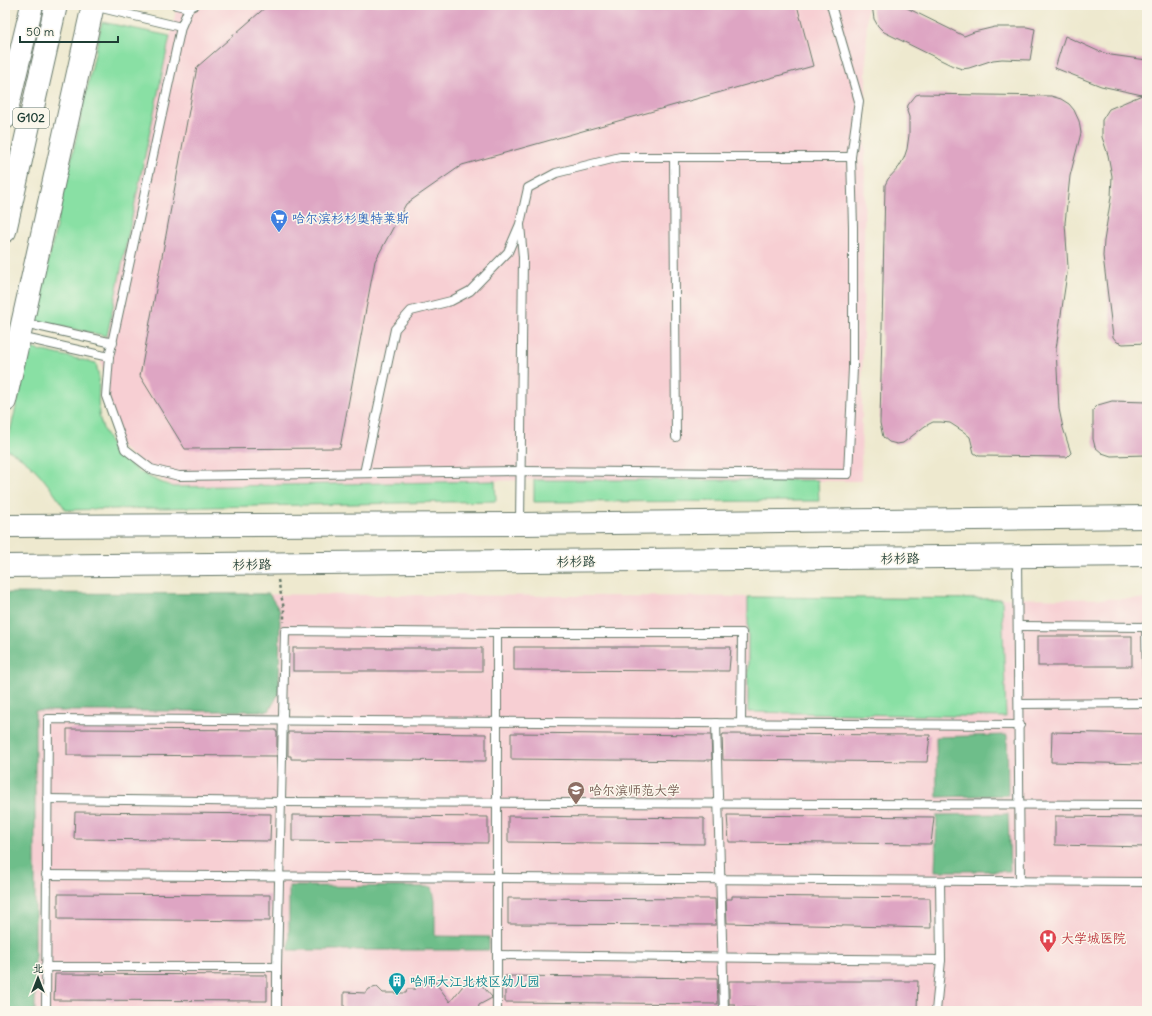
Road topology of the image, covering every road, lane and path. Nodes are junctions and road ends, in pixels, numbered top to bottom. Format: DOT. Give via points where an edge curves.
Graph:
graph roads {
  1 [pos="32,5"];
  2 [pos="56,5"];
  3 [pos="93,5"];
  4 [pos="176,5"];
  5 [pos="831,5"];
  6 [pos="192,7"];
  7 [pos="181,27"];
  8 [pos="5,118"];
  9 [pos="674,157"];
  10 [pos="852,157"];
  11 [pos="520,224"];
  12 [pos="5,231"];
  13 [pos="20,330"];
  14 [pos="113,343"];
  15 [pos="110,357"];
  16 [pos="5,401"];
  17 [pos="676,437"];
  18 [pos="521,470"];
  19 [pos="364,473"];
  20 [pos="1147,517"];
  21 [pos="520,524"];
  22 [pos="5,526"];
  23 [pos="1147,555"];
  24 [pos="1017,557"];
  25 [pos="274,564"];
  26 [pos="5,566"];
  27 [pos="1018,626"];
  28 [pos="1146,627"];
  29 [pos="284,631"];
  30 [pos="497,633"];
  31 [pos="1147,680"];
  32 [pos="1147,703"];
  33 [pos="1019,704"];
  34 [pos="282,721"];
  35 [pos="497,722"];
  36 [pos="716,723"];
  37 [pos="741,723"];
  38 [pos="1020,725"];
  39 [pos="47,799"];
  40 [pos="280,802"];
  41 [pos="497,803"];
  42 [pos="718,804"];
  43 [pos="1020,805"];
  44 [pos="1147,805"];
  45 [pos="46,875"];
  46 [pos="279,877"];
  47 [pos="497,878"];
  48 [pos="720,880"];
  49 [pos="940,881"];
  50 [pos="1020,882"];
  51 [pos="1147,882"];
  52 [pos="497,955"];
  53 [pos="722,957"];
  54 [pos="941,960"];
  55 [pos="45,966"];
  56 [pos="277,966"];
  57 [pos="46,1011"];
  58 [pos="277,1011"];
  59 [pos="497,1011"];
  60 [pos="724,1011"];
  61 [pos="936,1011"];
  1 -- 8 [label="main road, G102"];
  2 -- 12 [label="main road, G102"];
  3 -- 7 [label="lane"];
  3 -- 13 [label="main road"];
  4 -- 6 [label="lane"];
  5 -- 10 [label="lane" via="859,101"];
  6 -- 7 [label="lane"];
  7 -- 14 [label="lane"];
  9 -- 10 [label="lane"];
  9 -- 11 [label="lane" via="620,157 556,173 528,188"];
  9 -- 17 [label="lane"];
  10 -- 18 [label="lane" via="853,368 848,474"];
  11 -- 18 [label="lane" via="523,257"];
  11 -- 19 [label="lane" via="508,252 470,291 451,301 412,311 395,329"];
  13 -- 14 [label="lane"];
  13 -- 15 [label="lane"];
  13 -- 16 [label="main road"];
  14 -- 15 [label="lane"];
  15 -- 19 [label="lane" via="106,396 125,449 151,469 180,476"];
  18 -- 19 [label="lane"];
  18 -- 21 [label="lane"];
  20 -- 21 [label="main road"];
  21 -- 22 [label="main road"];
  23 -- 24 [label="main road, 杉杉路"];
  24 -- 25 [label="main road, 杉杉路"];
  24 -- 27 [label="lane"];
  25 -- 26 [label="main road, 杉杉路"];
  25 -- 29 [label="path" via="284,609"];
  27 -- 28 [label="lane"];
  27 -- 33 [label="lane"];
  28 -- 31 [label="lane"];
  29 -- 30 [label="lane"];
  29 -- 34 [label="lane"];
  30 -- 35 [label="lane"];
  30 -- 37 [label="lane" via="742,633"];
  32 -- 33 [label="lane"];
  33 -- 38 [label="lane"];
  34 -- 35 [label="lane"];
  34 -- 39 [label="lane" via="48,719"];
  34 -- 40 [label="lane"];
  35 -- 36 [label="lane"];
  35 -- 41 [label="lane"];
  36 -- 37 [label="lane"];
  36 -- 42 [label="lane"];
  37 -- 38 [label="lane"];
  38 -- 43 [label="lane"];
  39 -- 40 [label="lane"];
  39 -- 45 [label="lane"];
  40 -- 41 [label="lane"];
  40 -- 46 [label="lane"];
  41 -- 42 [label="lane"];
  41 -- 47 [label="lane"];
  42 -- 43 [label="lane"];
  42 -- 48 [label="lane"];
  43 -- 44 [label="lane"];
  43 -- 50 [label="lane"];
  45 -- 46 [label="lane"];
  45 -- 55 [label="lane"];
  46 -- 47 [label="lane"];
  46 -- 56 [label="lane"];
  47 -- 48 [label="lane"];
  47 -- 52 [label="lane"];
  48 -- 49 [label="lane"];
  48 -- 53 [label="lane"];
  49 -- 50 [label="lane"];
  49 -- 54 [label="lane"];
  50 -- 51 [label="lane"];
  52 -- 53 [label="lane"];
  52 -- 59 [label="lane"];
  53 -- 54 [label="lane"];
  53 -- 60 [label="lane"];
  54 -- 61 [label="lane"];
  55 -- 56 [label="lane"];
  55 -- 57 [label="lane"];
  56 -- 58 [label="lane"];
}
